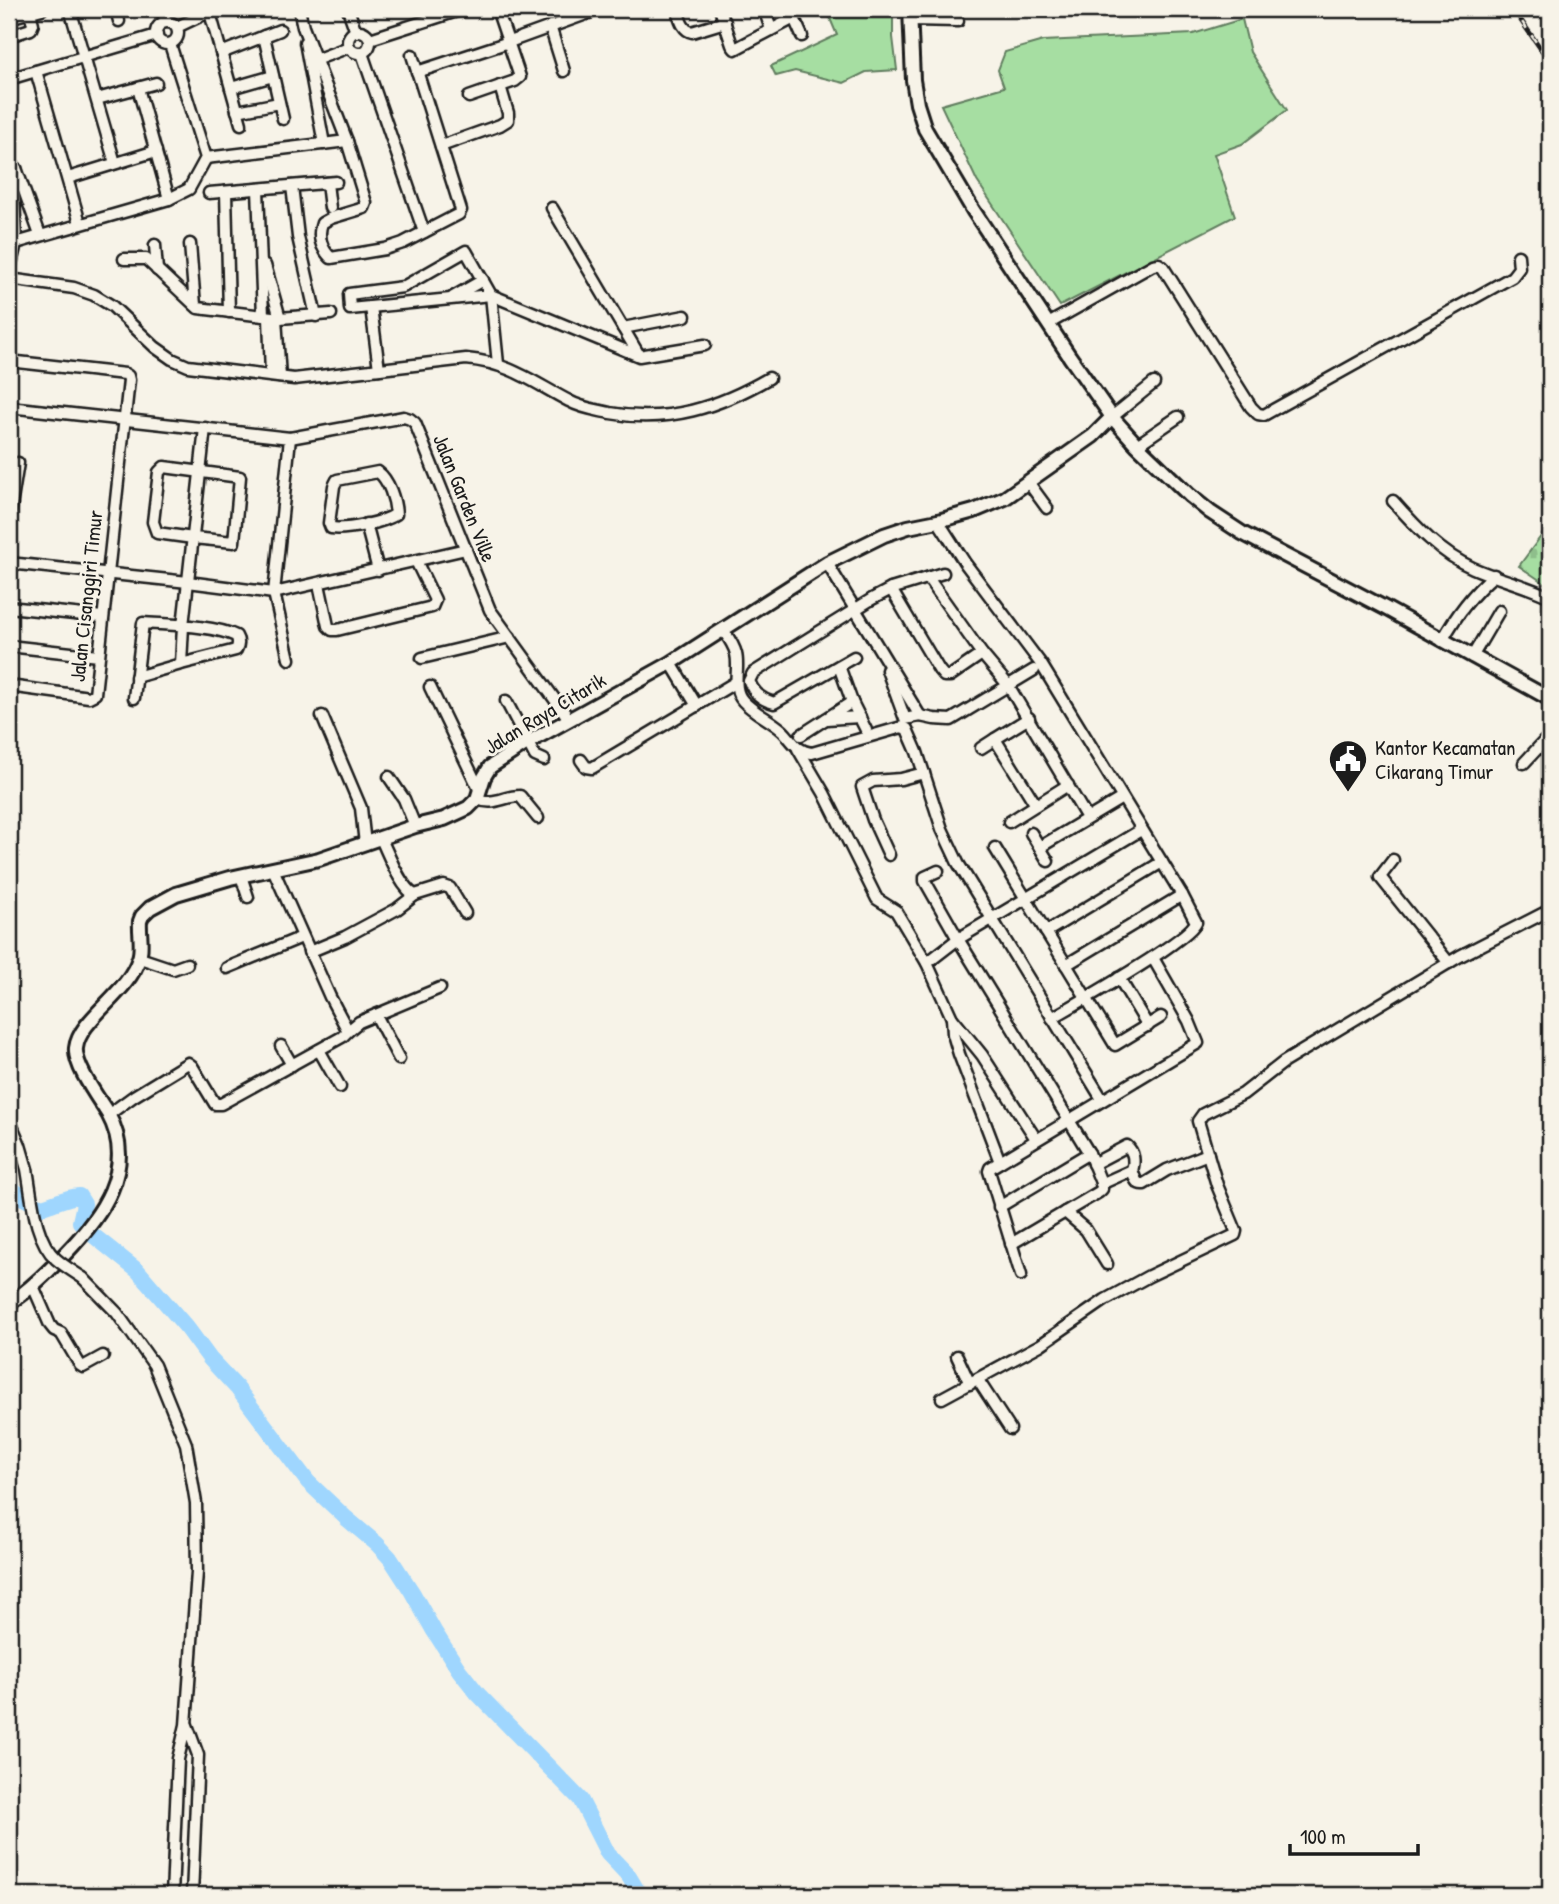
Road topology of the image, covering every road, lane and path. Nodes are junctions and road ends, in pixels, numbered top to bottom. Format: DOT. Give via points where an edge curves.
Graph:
graph roads {
  1 [pos="42,9"];
  2 [pos="70,9"];
  3 [pos="116,9"];
  4 [pos="162,9"];
  5 [pos="299,9"];
  6 [pos="348,9"];
  7 [pos="463,9"];
  8 [pos="497,9"];
  9 [pos="600,9"];
  10 [pos="677,9"];
  11 [pos="720,9"];
  12 [pos="764,9"];
  13 [pos="211,10"];
  14 [pos="30,12"];
  15 [pos="792,14"];
  16 [pos="910,14"];
  17 [pos="9,18"];
  18 [pos="119,20"];
  19 [pos="958,20"];
  20 [pos="166,22"];
  21 [pos="725,22"];
  22 [pos="550,26"];
  23 [pos="177,27"];
  24 [pos="303,27"];
  25 [pos="771,29"];
  26 [pos="280,30"];
  27 [pos="356,32"];
  28 [pos="157,35"];
  29 [pos="9,36"];
  30 [pos="264,36"];
  31 [pos="802,36"];
  32 [pos="370,39"];
  33 [pos="509,42"];
  34 [pos="170,44"];
  35 [pos="349,47"];
  36 [pos="221,53"];
  37 [pos="362,53"];
  38 [pos="412,55"];
  39 [pos="85,57"];
  40 [pos="315,60"];
  41 [pos="36,71"];
  42 [pos="564,71"];
  43 [pos="417,72"];
  44 [pos="273,76"];
  45 [pos="9,79"];
  46 [pos="156,83"];
  47 [pos="500,86"];
  48 [pos="138,88"];
  49 [pos="231,88"];
  50 [pos="469,97"];
  51 [pos="97,99"];
  52 [pos="279,103"];
  53 [pos="237,111"];
  54 [pos="283,119"];
  55 [pos="241,124"];
  56 [pos="347,141"];
  57 [pos="324,144"];
  58 [pos="441,146"];
  59 [pos="156,150"];
  60 [pos="206,158"];
  61 [pos="116,163"];
  62 [pos="68,178"];
  63 [pos="292,186"];
  64 [pos="258,189"];
  65 [pos="226,192"];
  66 [pos="209,193"];
  67 [pos="169,199"];
  68 [pos="330,208"];
  69 [pos="552,208"];
  70 [pos="80,223"];
  71 [pos="424,232"];
  72 [pos="40,235"];
  73 [pos="16,243"];
  74 [pos="155,244"];
  75 [pos="190,244"];
  76 [pos="261,249"];
  77 [pos="1518,256"];
  78 [pos="124,259"];
  79 [pos="157,270"];
  80 [pos="9,273"];
  81 [pos="9,279"];
  82 [pos="482,280"];
  83 [pos="491,295"];
  84 [pos="449,299"];
  85 [pos="195,305"];
  86 [pos="371,307"];
  87 [pos="229,312"];
  88 [pos="331,314"];
  89 [pos="316,316"];
  90 [pos="685,316"];
  91 [pos="272,317"];
  92 [pos="1048,324"];
  93 [pos="623,328"];
  94 [pos="705,345"];
  95 [pos="639,356"];
  96 [pos="9,361"];
  97 [pos="498,363"];
  98 [pos="379,369"];
  99 [pos="276,377"];
  100 [pos="769,378"];
  101 [pos="1154,383"];
  102 [pos="9,407"];
  103 [pos="1112,417"];
  104 [pos="1178,417"];
  105 [pos="125,418"];
  106 [pos="205,428"];
  107 [pos="290,438"];
  108 [pos="1138,445"];
  109 [pos="18,463"];
  110 [pos="200,470"];
  111 [pos="1028,482"];
  112 [pos="1393,501"];
  113 [pos="1047,508"];
  114 [pos="9,519"];
  115 [pos="938,522"];
  116 [pos="366,524"];
  117 [pos="193,538"];
  118 [pos="466,549"];
  119 [pos="416,561"];
  120 [pos="827,563"];
  121 [pos="9,564"];
  122 [pos="377,570"];
  123 [pos="943,573"];
  124 [pos="108,574"];
  125 [pos="1494,575"];
  126 [pos="928,578"];
  127 [pos="188,582"];
  128 [pos="319,584"];
  129 [pos="891,589"];
  130 [pos="274,593"];
  131 [pos="1550,597"];
  132 [pos="9,607"];
  133 [pos="855,609"];
  134 [pos="1499,611"];
  135 [pos="102,617"];
  136 [pos="183,626"];
  137 [pos="723,629"];
  138 [pos="510,637"];
  139 [pos="1442,640"];
  140 [pos="9,646"];
  141 [pos="982,654"];
  142 [pos="98,656"];
  143 [pos="854,657"];
  144 [pos="1472,657"];
  145 [pos="289,659"];
  146 [pos="422,659"];
  147 [pos="671,663"];
  148 [pos="181,664"];
  149 [pos="839,666"];
  150 [pos="1034,670"];
  151 [pos="136,677"];
  152 [pos="736,681"];
  153 [pos="10,684"];
  154 [pos="1008,685"];
  155 [pos="430,687"];
  156 [pos="1549,696"];
  157 [pos="134,698"];
  158 [pos="506,701"];
  159 [pos="852,702"];
  160 [pos="697,706"];
  161 [pos="322,716"];
  162 [pos="860,717"];
  163 [pos="569,719"];
  164 [pos="825,719"];
  165 [pos="1029,719"];
  166 [pos="866,730"];
  167 [pos="801,735"];
  168 [pos="1550,735"];
  169 [pos="995,739"];
  170 [pos="527,743"];
  171 [pos="798,748"];
  172 [pos="981,748"];
  173 [pos="544,760"];
  174 [pos="581,760"];
  175 [pos="1524,763"];
  176 [pos="924,773"];
  177 [pos="389,777"];
  178 [pos="1068,785"];
  179 [pos="479,795"];
  180 [pos="1122,798"];
  181 [pos="1036,805"];
  182 [pos="538,818"];
  183 [pos="1087,818"];
  184 [pos="1009,822"];
  185 [pos="415,826"];
  186 [pos="1141,830"];
  187 [pos="1031,833"];
  188 [pos="381,839"];
  189 [pos="365,844"];
  190 [pos="1040,847"];
  191 [pos="995,848"];
  192 [pos="889,855"];
  193 [pos="1393,860"];
  194 [pos="1048,861"];
  195 [pos="1162,862"];
  196 [pos="273,869"];
  197 [pos="938,871"];
  198 [pos="241,876"];
  199 [pos="415,895"];
  200 [pos="1182,895"];
  201 [pos="248,897"];
  202 [pos="1027,899"];
  203 [pos="1550,910"];
  204 [pos="465,913"];
  205 [pos="991,919"];
  206 [pos="1046,932"];
  207 [pos="302,937"];
  208 [pos="958,939"];
  209 [pos="309,952"];
  210 [pos="140,958"];
  211 [pos="1153,958"];
  212 [pos="927,963"];
  213 [pos="1449,963"];
  214 [pos="187,964"];
  215 [pos="1066,965"];
  216 [pos="227,968"];
  217 [pos="1119,978"];
  218 [pos="440,988"];
  219 [pos="1087,998"];
  220 [pos="376,1015"];
  221 [pos="1161,1017"];
  222 [pos="952,1018"];
  223 [pos="1052,1018"];
  224 [pos="1148,1026"];
  225 [pos="348,1031"];
  226 [pos="281,1046"];
  227 [pos="319,1050"];
  228 [pos="399,1059"];
  229 [pos="292,1065"];
  230 [pos="340,1087"];
  231 [pos="1102,1099"];
  232 [pos="108,1115"];
  233 [pos="9,1119"];
  234 [pos="1069,1119"];
  235 [pos="1036,1139"];
  236 [pos="1089,1153"];
  237 [pos="1208,1154"];
  238 [pos="1000,1162"];
  239 [pos="1093,1164"];
  240 [pos="1132,1170"];
  241 [pos="1101,1184"];
  242 [pos="999,1207"];
  243 [pos="1065,1212"];
  244 [pos="1011,1244"];
  245 [pos="1107,1264"];
  246 [pos="1021,1275"];
  247 [pos="33,1286"];
  248 [pos="9,1304"];
  249 [pos="103,1356"];
  250 [pos="957,1356"];
  251 [pos="974,1382"];
  252 [pos="942,1398"];
  253 [pos="1010,1429"];
  254 [pos="186,1725"];
  255 [pos="172,1895"];
  256 [pos="192,1895"];
  1 -- 14 [label="street"];
  2 -- 39 [label="street"];
  3 -- 18 [label="street"];
  4 -- 20 [label="street"];
  5 -- 24 [label="street"];
  6 -- 27 [label="street"];
  7 -- 32 [label="street"];
  8 -- 33 [label="street"];
  9 -- 22 [label="street"];
  10 -- 21 [label="street" via="688,31"];
  11 -- 21 [label="street"];
  12 -- 25 [label="street"];
  13 -- 23 [label="street"];
  13 -- 36 [label="street"];
  14 -- 17 [label="street"];
  14 -- 29 [label="street" via="31,29"];
  15 -- 25 [label="street"];
  15 -- 31 [label="street"];
  16 -- 19 [label="street"];
  16 -- 92 [label="street" via="915,95 925,129"];
  20 -- 23 [label="street"];
  20 -- 28 [label="street" via="160,24"];
  21 -- 25 [label="street" via="735,49"];
  22 -- 33 [label="street"];
  22 -- 42 [label="street"];
  23 -- 34 [label="street" via="176,40"];
  24 -- 40 [label="street"];
  24 -- 57 [label="street"];
  26 -- 30 [label="street"];
  27 -- 32 [label="street" via="364,32"];
  27 -- 35 [label="street" via="350,36"];
  28 -- 34 [label="street"];
  28 -- 39 [label="street"];
  30 -- 36 [label="street"];
  30 -- 44 [label="street"];
  32 -- 37 [label="street" via="369,48"];
  33 -- 43 [label="street"];
  33 -- 47 [label="street" via="520,77"];
  34 -- 60 [label="street"];
  35 -- 37 [label="street"];
  35 -- 40 [label="street"];
  36 -- 49 [label="street"];
  37 -- 71 [label="street"];
  38 -- 43 [label="street"];
  39 -- 41 [label="street"];
  39 -- 51 [label="street"];
  40 -- 56 [label="street"];
  41 -- 45 [label="street"];
  41 -- 62 [label="street"];
  43 -- 58 [label="street"];
  44 -- 49 [label="street"];
  44 -- 52 [label="street"];
  46 -- 48 [label="street"];
  47 -- 50 [label="street"];
  47 -- 58 [label="street" via="508,120"];
  48 -- 51 [label="street"];
  48 -- 59 [label="street"];
  49 -- 53 [label="street"];
  51 -- 61 [label="street"];
  52 -- 53 [label="street"];
  52 -- 54 [label="street"];
  53 -- 55 [label="street"];
  56 -- 57 [label="street"];
  56 -- 71 [label="street" via="366,203 364,208 322,223 321,243 328,256 336,259 385,249"];
  57 -- 60 [label="street"];
  58 -- 71 [label="street" via="461,210"];
  59 -- 61 [label="street"];
  59 -- 67 [label="street"];
  60 -- 67 [label="street" via="189,189"];
  61 -- 62 [label="street"];
  62 -- 70 [label="street"];
  63 -- 64 [label="street"];
  63 -- 68 [label="street" via="332,182"];
  63 -- 89 [label="street"];
  64 -- 65 [label="street"];
  64 -- 76 [label="street"];
  65 -- 66 [label="street"];
  65 -- 87 [label="street"];
  67 -- 70 [label="street"];
  69 -- 93 [label="street"];
  70 -- 72 [label="street"];
  72 -- 73 [label="street"];
  72 -- 73 [label="street" via="15,168"];
  73 -- 80 [label="street"];
  74 -- 79 [label="street"];
  75 -- 85 [label="street"];
  76 -- 91 [label="street"];
  76 -- 91 [label="street"];
  77 -- 92 [label="street" via="1519,268 1512,277 1264,415 1251,407 1159,264"];
  78 -- 79 [label="street" via="146,259"];
  79 -- 85 [label="street"];
  81 -- 99 [label="street" via="94,295 172,359 188,366"];
  82 -- 83 [label="street"];
  82 -- 84 [label="street"];
  82 -- 86 [label="street" via="466,251 403,287 349,294 351,309"];
  83 -- 84 [label="street"];
  83 -- 95 [label="street"];
  83 -- 97 [label="street"];
  84 -- 86 [label="street"];
  85 -- 87 [label="street"];
  86 -- 98 [label="street"];
  87 -- 91 [label="street"];
  88 -- 89 [label="street"];
  89 -- 91 [label="street"];
  90 -- 93 [label="street"];
  91 -- 99 [label="street"];
  92 -- 103 [label="street"];
  93 -- 95 [label="street"];
  94 -- 95 [label="street"];
  96 -- 105 [label="street, Jalan Cisanggiri Timur" via="125,374 129,380"];
  97 -- 98 [label="street" via="466,359"];
  97 -- 100 [label="street" via="572,403 625,416 686,413 720,403"];
  98 -- 99 [label="street"];
  101 -- 103 [label="street"];
  102 -- 105 [label="street, Jalan Garden Ville"];
  103 -- 108 [label="street"];
  103 -- 111 [label="street, Jalan Raya Citarik"];
  104 -- 108 [label="street"];
  105 -- 106 [label="street, Jalan Garden Ville"];
  105 -- 124 [label="street, Jalan Cisanggiri Timur"];
  106 -- 107 [label="street, Jalan Garden Ville"];
  106 -- 110 [label="street"];
  107 -- 118 [label="street, Jalan Garden Ville" via="410,419"];
  107 -- 130 [label="street"];
  108 -- 139 [label="street" via="1189,495 1226,523"];
  109 -- 114 [label="street"];
  110 -- 117 [label="street"];
  110 -- 117 [label="street" via="162,468 153,522 157,533"];
  110 -- 117 [label="street" via="240,477 234,540"];
  111 -- 113 [label="street"];
  111 -- 115 [label="street, Jalan Raya Citarik" via="974,512"];
  112 -- 125 [label="street" via="1447,554"];
  115 -- 120 [label="street, Jalan Raya Citarik" via="884,535"];
  115 -- 180 [label="street" via="1041,664"];
  116 -- 116 [label="street" via="331,528 334,486 341,478 378,472 396,514"];
  116 -- 122 [label="street"];
  117 -- 127 [label="street"];
  118 -- 119 [label="street"];
  118 -- 138 [label="street, Jalan Garden Ville" via="490,610"];
  119 -- 122 [label="street"];
  119 -- 128 [label="street" via="435,600 432,607 365,624 332,630"];
  120 -- 133 [label="street"];
  120 -- 137 [label="street, Jalan Raya Citarik"];
  121 -- 124 [label="street"];
  122 -- 128 [label="street"];
  123 -- 126 [label="street"];
  124 -- 127 [label="street"];
  124 -- 135 [label="street, Jalan Cisanggiri Timur"];
  125 -- 131 [label="street"];
  125 -- 139 [label="street" via="1461,610"];
  126 -- 129 [label="street"];
  126 -- 141 [label="street"];
  127 -- 130 [label="street"];
  127 -- 136 [label="street"];
  128 -- 130 [label="street"];
  129 -- 133 [label="street"];
  129 -- 141 [label="street" via="944,676"];
  130 -- 145 [label="street"];
  132 -- 135 [label="street"];
  133 -- 149 [label="street" via="753,673 749,681 758,695 774,703"];
  133 -- 154 [label="street" via="920,716 951,720"];
  134 -- 144 [label="street"];
  135 -- 142 [label="street, Jalan Cisanggiri Timur"];
  136 -- 148 [label="street"];
  136 -- 148 [label="street" via="224,631 239,642 236,650"];
  136 -- 151 [label="street" via="143,623"];
  137 -- 147 [label="street, Jalan Raya Citarik"];
  137 -- 152 [label="street" via="736,655"];
  138 -- 146 [label="street"];
  138 -- 163 [label="street, Jalan Garden Ville"];
  139 -- 144 [label="street"];
  140 -- 142 [label="street"];
  141 -- 154 [label="street"];
  142 -- 153 [label="street, Jalan Cisanggiri Timur" via="93,696"];
  143 -- 149 [label="street"];
  144 -- 156 [label="street"];
  147 -- 160 [label="street"];
  147 -- 163 [label="street, Jalan Raya Citarik"];
  148 -- 151 [label="street"];
  149 -- 159 [label="street"];
  150 -- 154 [label="street"];
  151 -- 157 [label="street"];
  152 -- 160 [label="street"];
  152 -- 171 [label="street" via="743,701 779,727"];
  154 -- 165 [label="street"];
  155 -- 179 [label="street"];
  158 -- 170 [label="street"];
  159 -- 162 [label="street"];
  159 -- 164 [label="street"];
  160 -- 174 [label="street" via="592,768"];
  161 -- 189 [label="street" via="361,808"];
  162 -- 164 [label="street"];
  162 -- 166 [label="street"];
  163 -- 170 [label="street, Jalan Raya Citarik"];
  164 -- 167 [label="street"];
  165 -- 169 [label="street"];
  165 -- 178 [label="street"];
  168 -- 175 [label="street"];
  169 -- 172 [label="street"];
  169 -- 181 [label="street"];
  170 -- 173 [label="street" via="535,756"];
  170 -- 179 [label="street, Jalan Raya Citarik" via="490,767"];
  171 -- 176 [label="street" via="812,753 905,728"];
  171 -- 212 [label="street" via="877,899 896,911"];
  176 -- 192 [label="street" via="862,787"];
  176 -- 205 [label="street" via="958,863"];
  177 -- 185 [label="street"];
  178 -- 181 [label="street"];
  178 -- 183 [label="street"];
  179 -- 182 [label="street" via="487,803 517,796"];
  179 -- 185 [label="street, Jalan Raya Citarik" via="455,815"];
  180 -- 183 [label="street"];
  180 -- 186 [label="street"];
  181 -- 184 [label="street"];
  183 -- 190 [label="street"];
  185 -- 188 [label="street, Jalan Raya Citarik"];
  186 -- 195 [label="street"];
  186 -- 202 [label="street"];
  187 -- 190 [label="street"];
  188 -- 189 [label="street, Jalan Raya Citarik"];
  188 -- 199 [label="street" via="403,885"];
  189 -- 196 [label="street, Jalan Raya Citarik"];
  190 -- 194 [label="street"];
  191 -- 202 [label="street"];
  193 -- 213 [label="street" via="1380,877"];
  195 -- 200 [label="street"];
  195 -- 206 [label="street"];
  196 -- 198 [label="street, Jalan Raya Citarik"];
  196 -- 207 [label="street"];
  197 -- 208 [label="street" via="925,881"];
  198 -- 201 [label="street"];
  198 -- 210 [label="street, Jalan Raya Citarik" via="176,894 150,908 140,921"];
  199 -- 204 [label="street" via="450,888"];
  199 -- 209 [label="street" via="345,937"];
  200 -- 211 [label="street" via="1195,926"];
  200 -- 215 [label="street"];
  202 -- 205 [label="street"];
  202 -- 206 [label="street"];
  203 -- 213 [label="street"];
  205 -- 208 [label="street"];
  205 -- 223 [label="street"];
  206 -- 215 [label="street"];
  207 -- 209 [label="street"];
  207 -- 216 [label="street"];
  208 -- 212 [label="street"];
  208 -- 234 [label="street"];
  209 -- 225 [label="street"];
  210 -- 214 [label="street" via="173,969"];
  210 -- 232 [label="street" via="126,984 76,1045 79,1064"];
  211 -- 217 [label="street"];
  211 -- 231 [label="street" via="1198,1043"];
  212 -- 222 [label="street"];
  213 -- 237 [label="street" via="1284,1062 1243,1094 1203,1114 1198,1121"];
  215 -- 219 [label="street"];
  217 -- 219 [label="street"];
  217 -- 224 [label="street"];
  218 -- 220 [label="street"];
  219 -- 223 [label="street"];
  219 -- 224 [label="street" via="1115,1045"];
  220 -- 225 [label="street"];
  220 -- 228 [label="street"];
  221 -- 224 [label="street"];
  222 -- 235 [label="street" via="982,1055"];
  222 -- 238 [label="street" via="959,1054"];
  223 -- 231 [label="street"];
  225 -- 227 [label="street"];
  226 -- 229 [label="street"];
  227 -- 229 [label="street"];
  227 -- 230 [label="street"];
  229 -- 232 [label="street" via="218,1105 188,1063"];
  231 -- 234 [label="street"];
  232 -- 247 [label="street" via="117,1137 118,1167 109,1198 81,1238"];
  233 -- 254 [label="street, bridge" via="27,1169 45,1247 117,1313 154,1365 186,1444 196,1503 197,1572"];
  234 -- 235 [label="street"];
  234 -- 236 [label="street"];
  235 -- 238 [label="street"];
  236 -- 239 [label="street"];
  236 -- 242 [label="street"];
  237 -- 240 [label="street" via="1144,1184 1136,1181"];
  237 -- 251 [label="street" via="1235,1235 1105,1300 1040,1345"];
  238 -- 242 [label="street" via="989,1171"];
  239 -- 240 [label="street" via="1127,1146 1133,1157"];
  239 -- 241 [label="street"];
  240 -- 241 [label="street"];
  241 -- 243 [label="street" via="1099,1192"];
  242 -- 244 [label="street"];
  243 -- 244 [label="street"];
  243 -- 245 [label="street" via="1086,1230"];
  244 -- 246 [label="street"];
  247 -- 248 [label="street"];
  247 -- 249 [label="street" via="50,1325 61,1333 80,1365"];
  250 -- 251 [label="street"];
  251 -- 252 [label="street"];
  251 -- 253 [label="street"];
  254 -- 255 [label="street" via="178,1759"];
  254 -- 256 [label="street" via="198,1755"];
}
